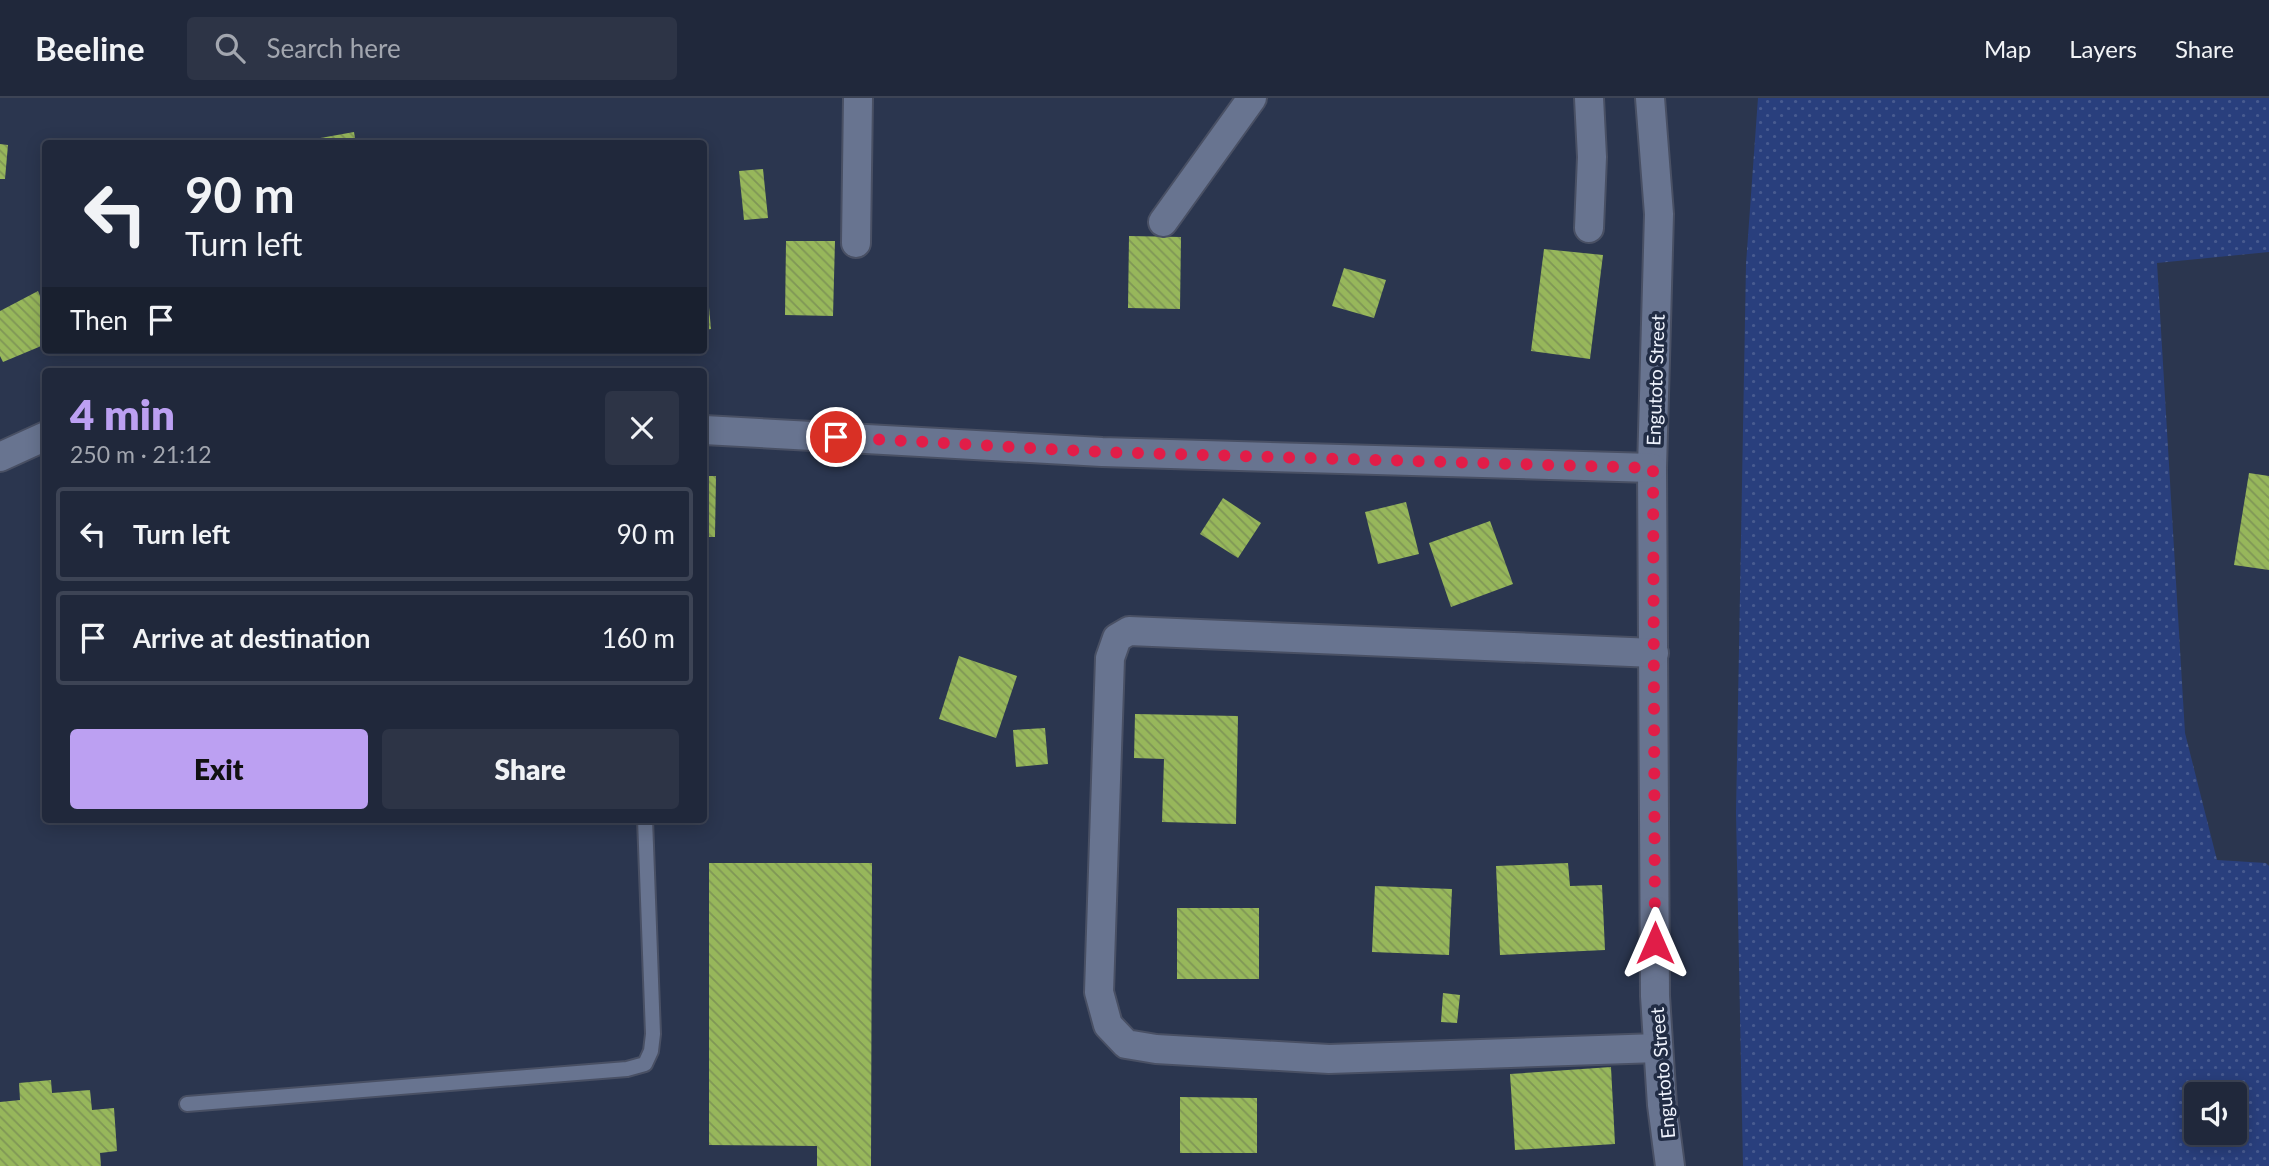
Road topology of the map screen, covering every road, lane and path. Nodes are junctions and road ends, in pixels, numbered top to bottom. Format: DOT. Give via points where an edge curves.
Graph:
graph roads {
  1 [pos="858,98"];
  2 [pos="1252,98"];
  3 [pos="1589,98"];
  4 [pos="1650,98"];
  5 [pos="1163,222"];
  6 [pos="1588,228"];
  7 [pos="856,243"];
  8 [pos="707,430"];
  9 [pos="42,438"];
  10 [pos="0,457"];
  11 [pos="1653,468"];
  12 [pos="1654,653"];
  13 [pos="645,823"];
  14 [pos="1658,1048"];
  15 [pos="187,1104"];
  16 [pos="1670,1166"];
  1 -- 7 [label="street"];
  2 -- 5 [label="street"];
  3 -- 6 [label="street"];
  4 -- 11 [label="street, Engutoto Street" via="1659,214"];
  8 -- 11 [label="street" via="1102,452"];
  9 -- 10 [label="street"];
  11 -- 12 [label="street, Engutoto Street"];
  12 -- 14 [label="street, Engutoto Street"];
  12 -- 14 [label="street" via="1129,631 1117,639 1110,658 1098,992 1108,1025 1126,1044 1157,1049 1329,1059"];
  13 -- 15 [label="lane" via="653,1034 645,1064"];
  14 -- 16 [label="street, Engutoto Street"];
}
